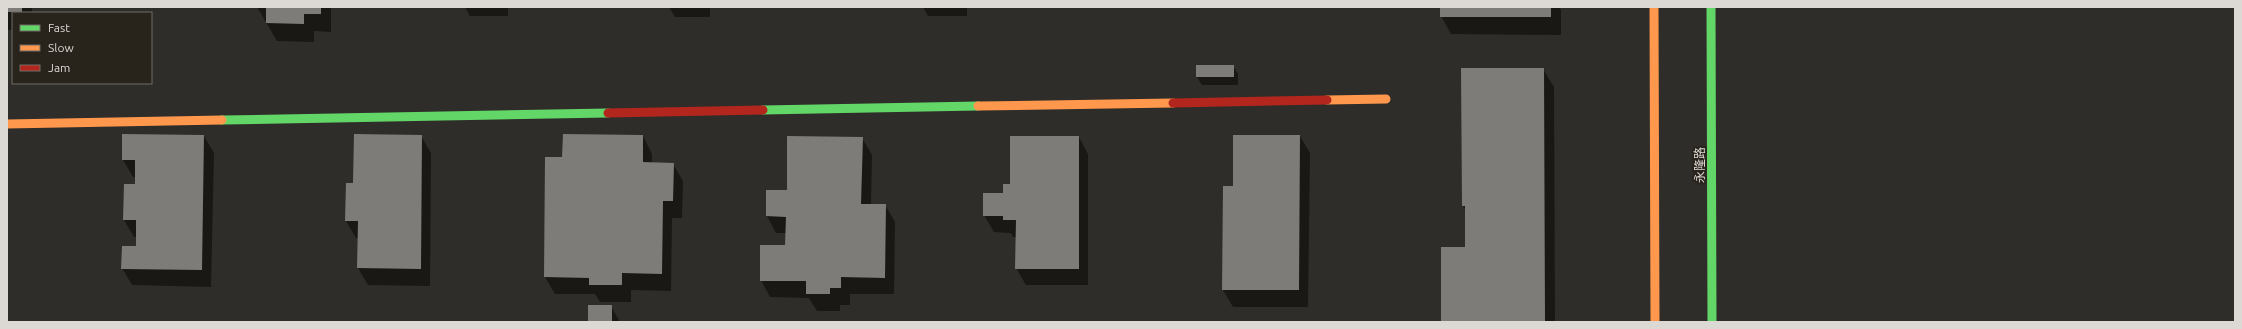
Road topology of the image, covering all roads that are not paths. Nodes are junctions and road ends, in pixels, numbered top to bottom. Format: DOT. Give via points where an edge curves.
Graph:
graph roads {
  1 [pos="1654,7"];
  2 [pos="1711,7"];
  3 [pos="1386,99"];
  4 [pos="7,124"];
  5 [pos="1655,322"];
  6 [pos="1712,322"];
  1 -- 5 [label="street"];
  2 -- 6 [label="street, 永隆路"];
  3 -- 4 [label="street"];
}
